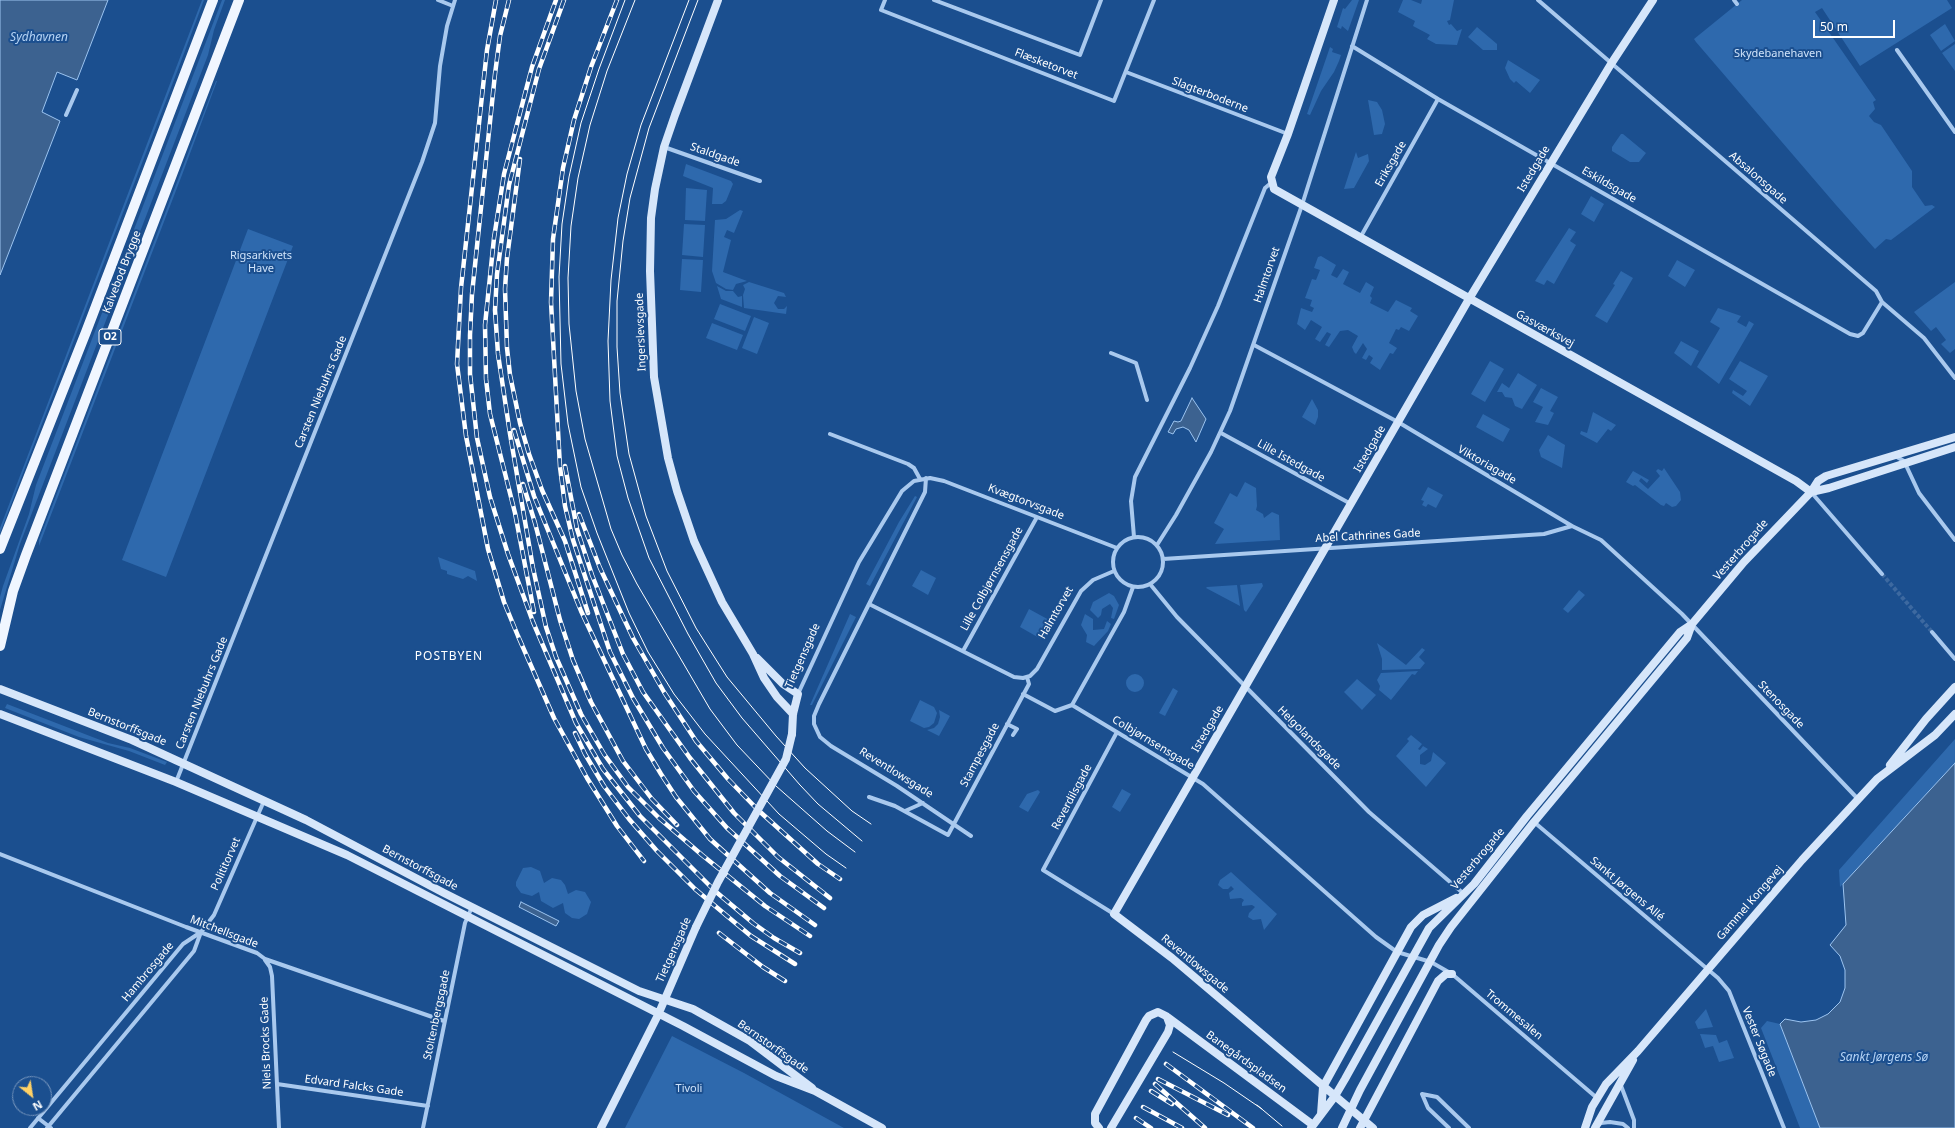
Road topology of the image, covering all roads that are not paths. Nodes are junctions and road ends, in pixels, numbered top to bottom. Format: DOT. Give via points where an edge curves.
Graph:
graph roads {
  1 [pos="213,0"];
  2 [pos="239,0"];
  3 [pos="438,0"];
  4 [pos="455,0"];
  5 [pos="718,0"];
  6 [pos="885,0"];
  7 [pos="934,0"];
  8 [pos="1102,0"];
  9 [pos="1154,0"];
  10 [pos="1334,0"];
  11 [pos="1367,0"];
  12 [pos="1538,0"];
  13 [pos="1653,0"];
  14 [pos="453,6"];
  15 [pos="1352,46"];
  16 [pos="1897,50"];
  17 [pos="1611,64"];
  18 [pos="1126,72"];
  19 [pos="77,90"];
  20 [pos="1438,99"];
  21 [pos="66,115"];
  22 [pos="1955,132"];
  23 [pos="1288,134"];
  24 [pos="664,147"];
  25 [pos="1551,162"];
  26 [pos="760,181"];
  27 [pos="1271,183"];
  28 [pos="1302,205"];
  29 [pos="1360,238"];
  30 [pos="1469,299"];
  31 [pos="1882,302"];
  32 [pos="1254,346"];
  33 [pos="1111,353"];
  34 [pos="1955,378"];
  35 [pos="1147,400"];
  36 [pos="1398,422"];
  37 [pos="1222,432"];
  38 [pos="830,434"];
  39 [pos="1955,437"];
  40 [pos="1955,447"];
  41 [pos="1894,455"];
  42 [pos="1905,462"];
  43 [pos="926,478"];
  44 [pos="920,479"];
  45 [pos="1811,492"];
  46 [pos="1351,504"];
  47 [pos="1037,517"];
  48 [pos="1572,526"];
  49 [pos="1134,537"];
  50 [pos="1955,540"];
  51 [pos="1157,545"];
  52 [pos="1326,547"];
  53 [pos="0,548"];
  54 [pos="1117,548"];
  55 [pos="1163,559"];
  56 [pos="1114,571"];
  57 [pos="1882,574"];
  58 [pos="1150,584"];
  59 [pos="1133,587"];
  60 [pos="869,604"];
  61 [pos="1692,624"];
  62 [pos="1932,632"];
  63 [pos="0,646"];
  64 [pos="963,651"];
  65 [pos="753,654"];
  66 [pos="1955,659"];
  67 [pos="1027,677"];
  68 [pos="1245,687"];
  69 [pos="1955,687"];
  70 [pos="0,689"];
  71 [pos="798,694"];
  72 [pos="1023,694"];
  73 [pos="1072,705"];
  74 [pos="0,714"];
  75 [pos="793,714"];
  76 [pos="1955,714"];
  77 [pos="1007,724"];
  78 [pos="1012,726"];
  79 [pos="1008,732"];
  80 [pos="1116,732"];
  81 [pos="1013,735"];
  82 [pos="183,764"];
  83 [pos="1883,774"];
  84 [pos="1193,777"];
  85 [pos="176,782"];
  86 [pos="869,797"];
  87 [pos="1858,798"];
  88 [pos="264,801"];
  89 [pos="923,803"];
  90 [pos="905,811"];
  91 [pos="257,816"];
  92 [pos="1534,822"];
  93 [pos="954,824"];
  94 [pos="972,836"];
  95 [pos="0,854"];
  96 [pos="1043,870"];
  97 [pos="1464,894"];
  98 [pos="472,907"];
  99 [pos="1114,914"];
  100 [pos="467,916"];
  101 [pos="201,932"];
  102 [pos="1397,952"];
  103 [pos="1412,956"];
  104 [pos="265,959"];
  105 [pos="1431,962"];
  106 [pos="1708,969"];
  107 [pos="1452,974"];
  108 [pos="665,1001"];
  109 [pos="658,1015"];
  110 [pos="1166,1016"];
  111 [pos="444,1022"];
  112 [pos="1638,1051"];
  113 [pos="1620,1083"];
  114 [pos="277,1084"];
  115 [pos="1323,1086"];
  116 [pos="815,1091"];
  117 [pos="1335,1096"];
  118 [pos="1597,1098"];
  119 [pos="428,1106"];
  120 [pos="1350,1109"];
  121 [pos="1321,1115"];
  122 [pos="38,1118"];
  123 [pos="1362,1124"];
  124 [pos="1312,1126"];
  125 [pos="49,1127"];
  126 [pos="1113,1127"];
  127 [pos="30,1128"];
  128 [pos="279,1128"];
  129 [pos="423,1128"];
  130 [pos="601,1128"];
  131 [pos="882,1128"];
  132 [pos="1099,1128"];
  133 [pos="1342,1128"];
  134 [pos="1373,1128"];
  135 [pos="1448,1128"];
  136 [pos="1469,1128"];
  137 [pos="1584,1128"];
  138 [pos="1595,1128"];
  139 [pos="1628,1128"];
  140 [pos="1634,1128"];
  141 [pos="1784,1128"];
  1 -- 53 [label="main road, Kalvebod Brygge / O2"];
  2 -- 63 [label="main road, Kalvebod Brygge / O2" via="26,555 13,591"];
  3 -- 14 [label="street"];
  4 -- 14 [label="street, Carsten Niebuhrs Gade"];
  5 -- 24 [label="street, Ingerslevsgade"];
  6 -- 18 [label="street, Flæsketorvet" via="881,10 1114,100"];
  7 -- 8 [label="street, Flæsketorvet" via="1080,55"];
  9 -- 18 [label="street, Flæsketorvet"];
  10 -- 23 [label="street"];
  11 -- 15 [label="street, Halmtorvet"];
  12 -- 17 [label="street, Absalonsgade"];
  13 -- 17 [label="street, Istedgade"];
  14 -- 82 [label="street, Carsten Niebuhrs Gade" via="440,66 435,123 422,162"];
  15 -- 20 [label="street, Eskildsgade"];
  15 -- 28 [label="street, Halmtorvet"];
  16 -- 22 [label="street"];
  17 -- 25 [label="street, Istedgade"];
  17 -- 31 [label="street, Absalonsgade" via="1876,291"];
  18 -- 23 [label="street, Slagterboderne"];
  19 -- 21 [label="street"];
  20 -- 25 [label="street, Eskildsgade"];
  20 -- 29 [label="street, Eriksgade"];
  23 -- 27 [label="street"];
  24 -- 26 [label="street, Staldgade"];
  24 -- 65 [label="street, Ingerslevsgade" via="653,202 650,239 652,351 659,413 676,491 694,541 722,602"];
  25 -- 30 [label="street, Istedgade"];
  25 -- 31 [label="street, Eskildsgade" via="1845,332 1858,336 1868,326"];
  27 -- 28 [label="street, Gasværksvej" via="1274,189"];
  27 -- 49 [label="street" via="1265,188 1207,332 1134,482 1131,501"];
  28 -- 29 [label="street, Gasværksvej"];
  28 -- 32 [label="street, Halmtorvet"];
  29 -- 30 [label="street, Gasværksvej"];
  30 -- 36 [label="street, Istedgade"];
  30 -- 45 [label="street, Gasværksvej" via="1796,481"];
  31 -- 34 [label="street, Absalonsgade" via="1924,338"];
  32 -- 36 [label="street, Viktoriagade"];
  32 -- 37 [label="street, Halmtorvet"];
  33 -- 35 [label="street" via="1136,363"];
  36 -- 46 [label="street, Istedgade"];
  36 -- 48 [label="street, Viktoriagade"];
  37 -- 46 [label="street, Lille Istedgade"];
  37 -- 51 [label="street, Halmtorvet"];
  38 -- 44 [label="street" via="908,464 914,468"];
  39 -- 41 [label="street, Vesterbrogade"];
  40 -- 42 [label="street"];
  41 -- 42 [label="street"];
  41 -- 45 [label="street, Vesterbrogade" via="1826,476 1818,481"];
  42 -- 45 [label="street"];
  42 -- 50 [label="street" via="1918,493"];
  43 -- 44 [label="street, Tietgensgade"];
  43 -- 47 [label="street, Kvægtorvsgade" via="944,481"];
  43 -- 60 [label="street" via="925,492"];
  44 -- 71 [label="street, Tietgensgade" via="909,484 902,492 873,537 842,596"];
  45 -- 57 [label="street"];
  45 -- 61 [label="street, Vesterbrogade" via="1758,546"];
  46 -- 52 [label="street, Istedgade"];
  47 -- 54 [label="street, Kvægtorvsgade"];
  47 -- 64 [label="street, Lille Colbjørnsensgade"];
  48 -- 52 [label="street, Abel Cathrines Gade" via="1544,534"];
  48 -- 61 [label="street, Viktoriagade" via="1601,540"];
  49 -- 51 [label="street" via="1146,538"];
  49 -- 54 [label="street"];
  51 -- 55 [label="street"];
  52 -- 55 [label="street, Abel Cathrines Gade"];
  52 -- 68 [label="street, Istedgade"];
  54 -- 56 [label="street" via="1113,560"];
  55 -- 58 [label="street" via="1161,574"];
  56 -- 59 [label="street" via="1121,581"];
  56 -- 67 [label="street, Halmtorvet" via="1093,580 1081,591 1037,669"];
  58 -- 59 [label="street"];
  58 -- 68 [label="street, Helgolandsgade" via="1173,612"];
  59 -- 73 [label="street" via="1124,612"];
  60 -- 64 [label="street"];
  60 -- 89 [label="street, Reventlowsgade" via="817,709 814,724 824,741"];
  61 -- 87 [label="street, Stenosgade"];
  61 -- 92 [label="street, Vesterbrogade" via="1687,638"];
  61 -- 97 [label="street, Vesterbrogade" via="1680,632"];
  62 -- 66 [label="street"];
  64 -- 67 [label="street" via="1014,677"];
  65 -- 71 [label="street, Ingerslevsgade" via="783,684"];
  65 -- 75 [label="street, Ingerslevsgade" via="770,687"];
  67 -- 72 [label="street" via="1029,684"];
  68 -- 84 [label="street, Istedgade"];
  68 -- 97 [label="street, Helgolandsgade" via="1382,824"];
  69 -- 83 [label="street, Gammel Kongevej"];
  70 -- 82 [label="street, Bernstorffsgade" via="132,740"];
  71 -- 75 [label="street, Tietgensgade"];
  72 -- 73 [label="street" via="1055,711"];
  72 -- 77 [label="street, Stampesgade"];
  73 -- 80 [label="street, Colbjørnsensgade"];
  74 -- 85 [label="street, Bernstorffsgade"];
  75 -- 108 [label="street, Tietgensgade, bridge" via="792,734 786,759 718,882"];
  76 -- 83 [label="street, Gammel Kongevej" via="1935,735"];
  77 -- 78 [label="street"];
  77 -- 93 [label="street, Stampesgade"];
  78 -- 79 [label="street"];
  78 -- 81 [label="street" via="1017,729"];
  80 -- 84 [label="street, Colbjørnsensgade"];
  80 -- 96 [label="street, Reverdilsgade"];
  82 -- 85 [label="street, Carsten Niebuhrs Gade"];
  82 -- 88 [label="street, Bernstorffsgade"];
  83 -- 87 [label="street, Gammel Kongevej"];
  84 -- 99 [label="street, Istedgade"];
  84 -- 102 [label="street, Colbjørnsensgade" via="1376,938"];
  85 -- 91 [label="street, Bernstorffsgade"];
  86 -- 90 [label="street" via="880,799"];
  87 -- 106 [label="street, Gammel Kongevej"];
  88 -- 91 [label="street, Polititorvet"];
  88 -- 98 [label="street, Bernstorffsgade" via="333,832"];
  89 -- 90 [label="street"];
  89 -- 93 [label="street, Reventlowsgade"];
  90 -- 93 [label="street" via="948,835"];
  91 -- 100 [label="street, Bernstorffsgade" via="347,855"];
  91 -- 101 [label="street, Polititorvet" via="214,915"];
  92 -- 105 [label="street, Vesterbrogade" via="1451,927"];
  92 -- 106 [label="street, Sankt Jørgens Allé"];
  93 -- 94 [label="street, Reventlowsgade"];
  95 -- 101 [label="street, Mitchellsgade"];
  96 -- 99 [label="street, Reventlowsgade"];
  97 -- 102 [label="street" via="1417,920"];
  97 -- 103 [label="street, Vesterbrogade" via="1429,928"];
  98 -- 100 [label="street, Stoltenbergsgade"];
  98 -- 108 [label="street, Bernstorffsgade" via="639,991"];
  99 -- 115 [label="street, Reventlowsgade" via="1172,958"];
  100 -- 109 [label="street, Bernstorffsgade"];
  100 -- 111 [label="street, Stoltenbergsgade"];
  101 -- 104 [label="street, Mitchellsgade" via="257,953"];
  101 -- 122 [label="street, Hambrosgade" via="183,944"];
  101 -- 125 [label="street, Hambrosgade" via="194,951"];
  102 -- 103 [label="street, Colbjørnsensgade"];
  102 -- 115 [label="street"];
  103 -- 105 [label="street, Trommesalen"];
  103 -- 117 [label="street, Vesterbrogade"];
  104 -- 111 [label="street, Mitchellsgade"];
  104 -- 114 [label="street, Niels Brocks Gade" via="272,976"];
  105 -- 107 [label="street, Trommesalen"];
  105 -- 120 [label="street, Vesterbrogade"];
  106 -- 112 [label="street, Gammel Kongevej"];
  106 -- 141 [label="street, Vester Søgade" via="1729,991"];
  107 -- 118 [label="street, Trommesalen"];
  107 -- 123 [label="street" via="1446,974 1438,981"];
  108 -- 109 [label="street, Tietgensgade"];
  108 -- 116 [label="street, Bernstorffsgade" via="693,1009 742,1036"];
  109 -- 116 [label="street, Bernstorffsgade" via="776,1076"];
  109 -- 130 [label="street, Tietgensgade"];
  110 -- 124 [label="street, Banegårdspladsen"];
  110 -- 126 [label="street" via="1170,1025 1168,1032"];
  110 -- 132 [label="street" via="1158,1012 1146,1020 1095,1114 1095,1123"];
  111 -- 119 [label="street, Stoltenbergsgade"];
  112 -- 113 [label="street, Gammel Kongevej"];
  112 -- 118 [label="street, Gammel Kongevej" via="1606,1084"];
  113 -- 138 [label="street, Gammel Kongevej"];
  113 -- 140 [label="street" via="1634,1120"];
  114 -- 119 [label="street, Edvard Falcks Gade"];
  114 -- 128 [label="street, Niels Brocks Gade"];
  115 -- 117 [label="street, Reventlowsgade"];
  115 -- 121 [label="street"];
  116 -- 131 [label="street, Bernstorffsgade"];
  117 -- 120 [label="street, Reventlowsgade"];
  117 -- 121 [label="street, Vesterbrogade"];
  118 -- 137 [label="street, Gammel Kongevej"];
  119 -- 129 [label="street, Stoltenbergsgade"];
  120 -- 123 [label="street, Reventlowsgade"];
  120 -- 133 [label="street, Vesterbrogade"];
  121 -- 124 [label="street, Vesterbrogade"];
  122 -- 125 [label="street"];
  122 -- 127 [label="street, Hambrosgade"];
  123 -- 134 [label="street, Reventlowsgade"];
  135 -- 136 [label="street" via="1428,1108 1422,1094 1437,1097"];
  138 -- 139 [label="street" via="1601,1123 1610,1122 1623,1124"];
}
